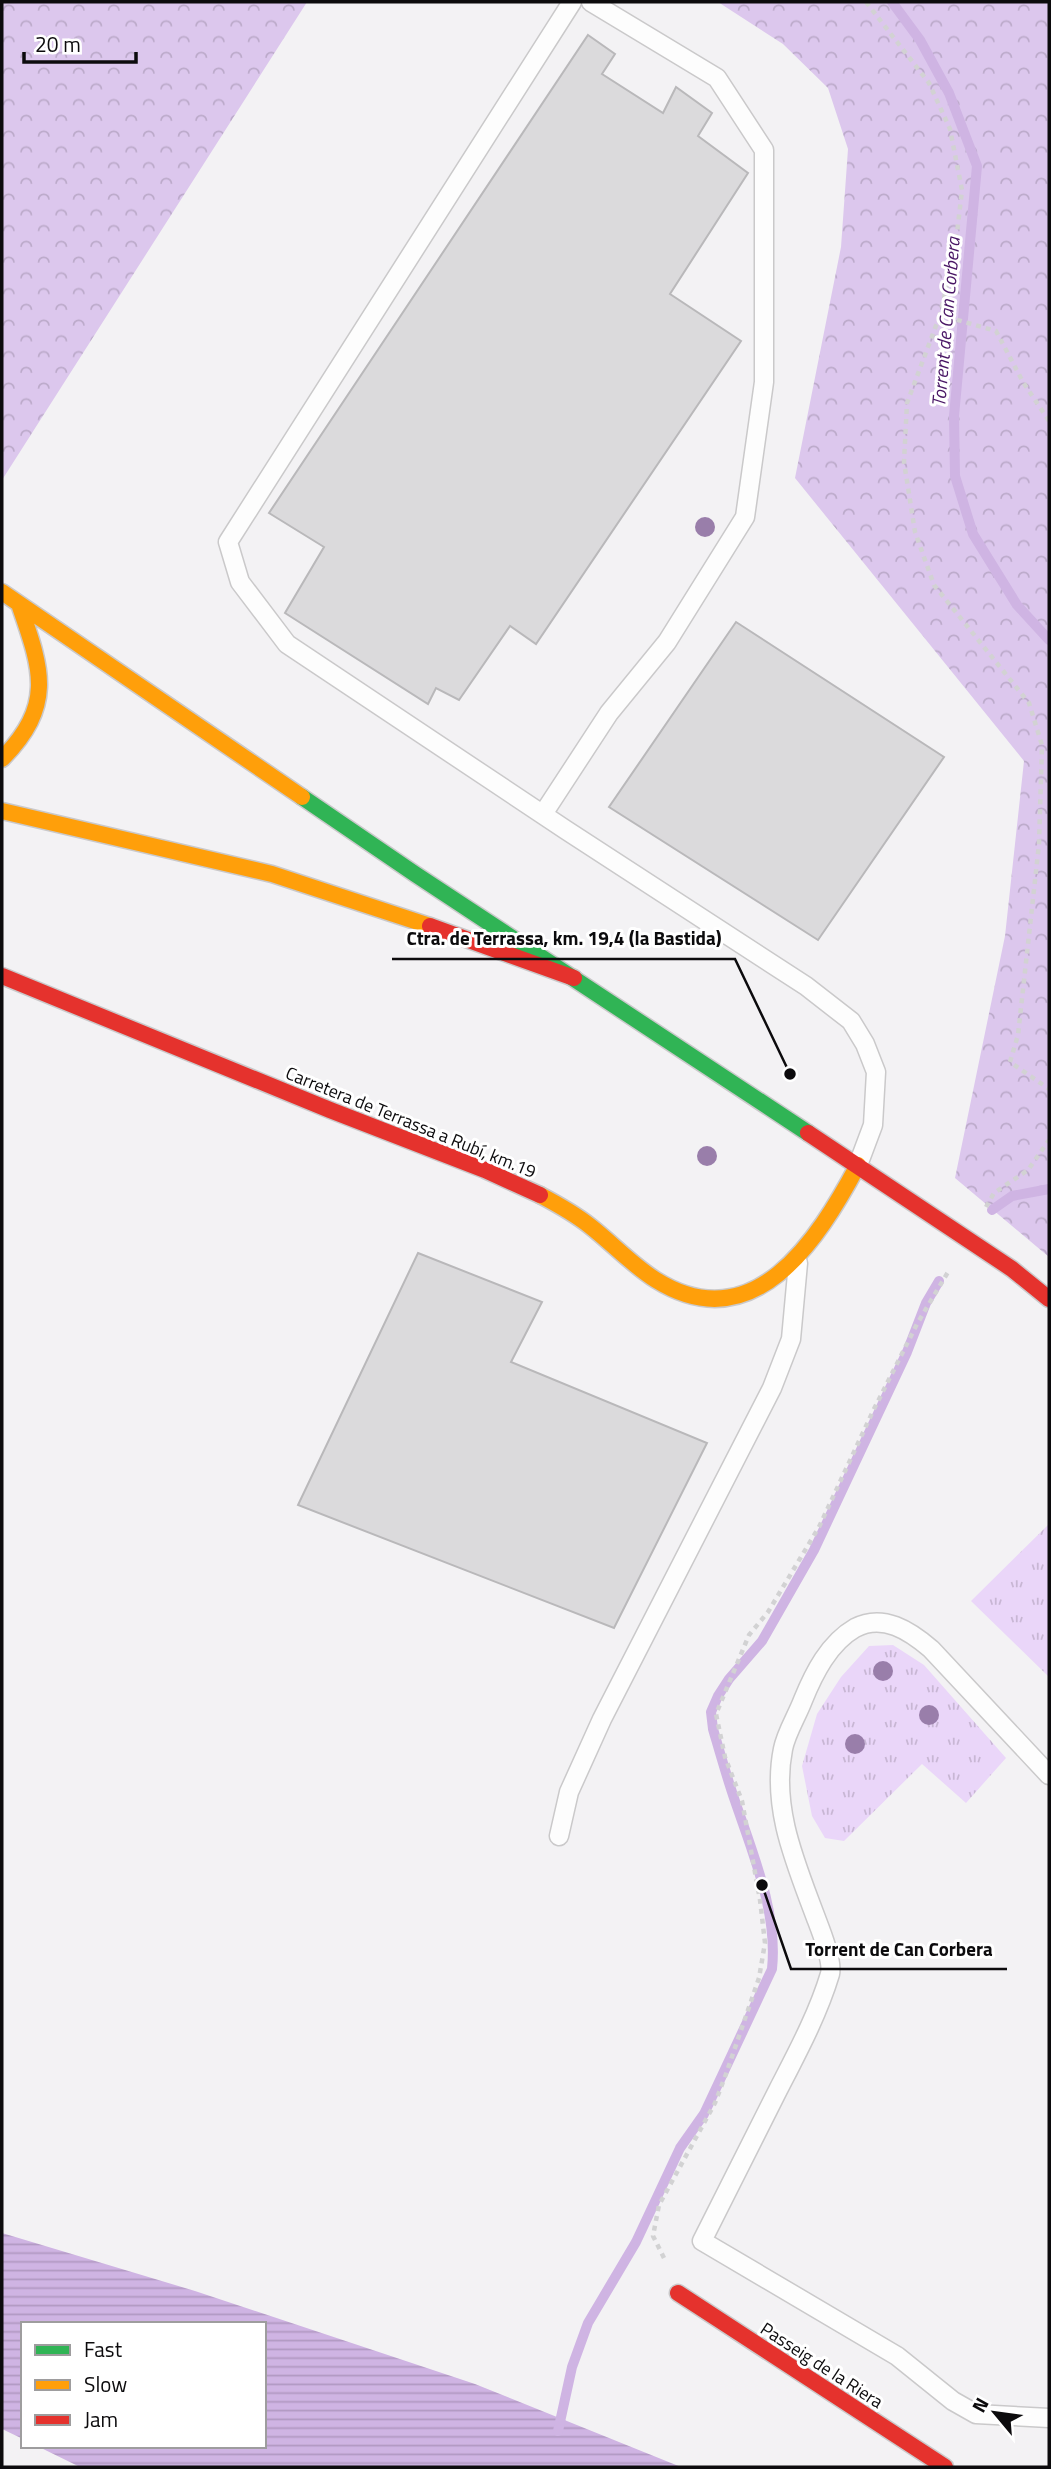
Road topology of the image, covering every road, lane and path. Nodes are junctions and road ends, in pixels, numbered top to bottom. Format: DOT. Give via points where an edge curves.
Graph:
graph roads {
  1 [pos="572,2"];
  2 [pos="591,2"];
  3 [pos="866,2"];
  4 [pos="940,315"];
  5 [pos="1049,421"];
  6 [pos="2,592"];
  7 [pos="19,604"];
  8 [pos="2,759"];
  9 [pos="2,811"];
  10 [pos="543,814"];
  11 [pos="2,976"];
  12 [pos="574,978"];
  13 [pos="1049,1089"];
  14 [pos="858,1165"];
  15 [pos="799,1256"];
  16 [pos="1049,1299"];
  17 [pos="1049,1775"];
  18 [pos="559,1836"];
  19 [pos="678,2293"];
  20 [pos="1049,2418"];
  21 [pos="945,2467"];
  1 -- 10 [label="lane" via="228,542 240,582 287,644"];
  2 -- 10 [label="lane" via="717,78 764,150 764,382 745,517 667,642 609,713"];
  3 -- 4 [label="path" via="929,83 950,129 962,190 955,250"];
  4 -- 5 [label="path" via="996,331"];
  4 -- 13 [label="path" via="907,403 904,462 915,532 934,584 1029,704 1042,745 1040,844 1019,1025 1010,1062"];
  6 -- 7 [label="main road"];
  7 -- 8 [label="main road" via="40,672 39,695 24,733"];
  7 -- 12 [label="main road"];
  9 -- 12 [label="main road" via="217,859 334,892"];
  10 -- 14 [label="lane" via="806,986 850,1021 876,1072 873,1125"];
  11 -- 15 [label="main road, Carretera de Terrassa a Rubí, km.19" via="503,1178 575,1216 665,1288 716,1300 739,1297 759,1289"];
  12 -- 14 [label="main road"];
  14 -- 15 [label="main road, Carretera de Terrassa a Rubí, km.19"];
  14 -- 16 [label="main road"];
  15 -- 18 [label="lane" via="791,1339 772,1388 602,1718 569,1792"];
  17 -- 20 [label="lane" via="931,1649 898,1625 876,1622 856,1628 826,1655 783,1748 781,1804 786,1834 831,1970 806,2034 702,2241 897,2356 976,2414"];
  19 -- 21 [label="main road, Passeig de la Riera"];
}
